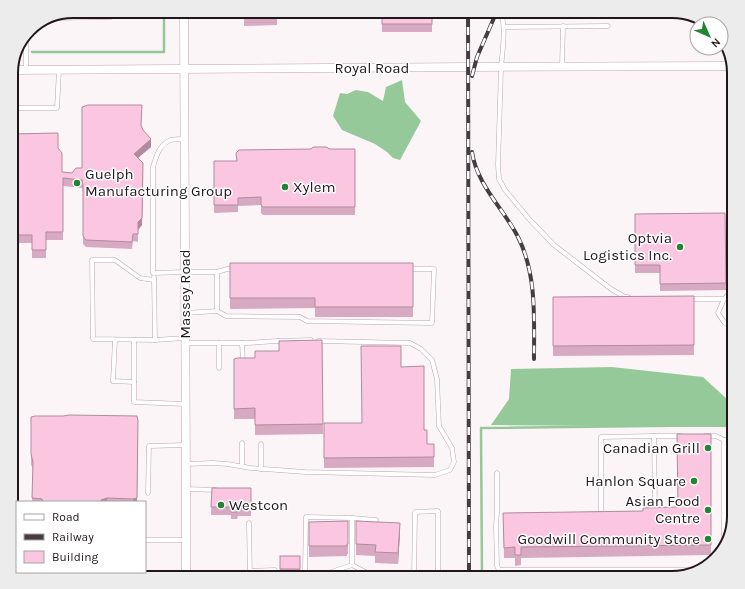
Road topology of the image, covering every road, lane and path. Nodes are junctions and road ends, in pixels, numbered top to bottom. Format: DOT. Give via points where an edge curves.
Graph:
graph roads {
  1 [pos="184,18"];
  2 [pos="503,18"];
  3 [pos="563,26"];
  4 [pos="608,26"];
  5 [pos="504,27"];
  6 [pos="26,45"];
  7 [pos="726,66"];
  8 [pos="562,67"];
  9 [pos="501,68"];
  10 [pos="184,69"];
  11 [pos="18,70"];
  12 [pos="26,70"];
  13 [pos="59,70"];
  14 [pos="18,108"];
  15 [pos="184,139"];
  16 [pos="243,269"];
  17 [pos="402,269"];
  18 [pos="185,272"];
  19 [pos="217,272"];
  20 [pos="153,273"];
  21 [pos="154,280"];
  22 [pos="727,296"];
  23 [pos="632,298"];
  24 [pos="685,299"];
  25 [pos="724,299"];
  26 [pos="217,311"];
  27 [pos="185,313"];
  28 [pos="727,324"];
  29 [pos="115,340"];
  30 [pos="134,340"];
  31 [pos="155,340"];
  32 [pos="185,341"];
  33 [pos="219,343"];
  34 [pos="242,343"];
  35 [pos="243,364"];
  36 [pos="219,368"];
  37 [pos="134,382"];
  38 [pos="186,404"];
  39 [pos="654,436"];
  40 [pos="685,436"];
  41 [pos="700,436"];
  42 [pos="724,440"];
  43 [pos="242,443"];
  44 [pos="261,444"];
  45 [pos="186,445"];
  46 [pos="186,464"];
  47 [pos="242,466"];
  48 [pos="261,469"];
  49 [pos="497,473"];
  50 [pos="186,489"];
  51 [pos="224,490"];
  52 [pos="148,493"];
  53 [pos="655,511"];
  54 [pos="601,512"];
  55 [pos="352,518"];
  56 [pos="376,520"];
  57 [pos="249,523"];
  58 [pos="724,533"];
  59 [pos="146,540"];
  60 [pos="186,540"];
  61 [pos="352,564"];
  62 [pos="275,570"];
  63 [pos="682,570"];
  64 [pos="186,571"];
  65 [pos="250,571"];
  66 [pos="305,571"];
  67 [pos="335,571"];
  68 [pos="363,571"];
  69 [pos="414,571"];
  70 [pos="438,571"];
  1 -- 10 [label="street, Massey Road"];
  2 -- 5 [label="lane"];
  3 -- 4 [label="lane"];
  3 -- 5 [label="lane"];
  3 -- 8 [label="lane"];
  5 -- 9 [label="lane"];
  6 -- 12 [label="lane"];
  7 -- 8 [label="street, Royal Road"];
  8 -- 9 [label="street, Royal Road"];
  9 -- 10 [label="street, Royal Road"];
  9 -- 23 [label="lane" via="498,165 505,190 554,245 611,289"];
  10 -- 13 [label="street, Royal Road"];
  10 -- 15 [label="street, Massey Road"];
  11 -- 12 [label="street, Royal Road"];
  12 -- 13 [label="street, Royal Road"];
  13 -- 14 [label="lane" via="57,108"];
  15 -- 18 [label="street, Massey Road"];
  15 -- 20 [label="lane" via="171,140 163,145 153,167"];
  16 -- 19 [label="lane"];
  17 -- 26 [label="lane" via="434,269 432,323 307,321 300,317 226,316"];
  18 -- 19 [label="lane"];
  18 -- 20 [label="lane"];
  18 -- 27 [label="street, Massey Road"];
  19 -- 26 [label="lane"];
  20 -- 21 [label="lane"];
  21 -- 29 [label="lane" via="140,278 114,260 92,260 94,339"];
  21 -- 31 [label="lane"];
  22 -- 25 [label="lane"];
  24 -- 25 [label="lane"];
  25 -- 28 [label="lane" via="718,313"];
  26 -- 27 [label="lane"];
  27 -- 32 [label="street, Massey Road"];
  29 -- 30 [label="lane"];
  29 -- 37 [label="lane" via="113,381"];
  30 -- 31 [label="lane"];
  30 -- 37 [label="lane"];
  31 -- 32 [label="lane"];
  32 -- 33 [label="lane"];
  32 -- 38 [label="street, Massey Road"];
  33 -- 34 [label="lane"];
  33 -- 36 [label="lane"];
  34 -- 35 [label="lane"];
  34 -- 48 [label="lane" via="297,340 410,342 421,348 432,360 436,373 439,426 452,448 454,462 450,470 435,475"];
  37 -- 38 [label="lane" via="134,402"];
  38 -- 45 [label="street, Massey Road"];
  39 -- 40 [label="lane"];
  39 -- 53 [label="lane"];
  39 -- 54 [label="lane" via="601,437"];
  41 -- 42 [label="lane" via="716,436"];
  42 -- 58 [label="lane"];
  43 -- 47 [label="lane"];
  44 -- 48 [label="lane"];
  45 -- 46 [label="street, Massey Road"];
  45 -- 52 [label="lane" via="149,446"];
  46 -- 47 [label="lane"];
  46 -- 50 [label="street, Massey Road"];
  47 -- 48 [label="lane"];
  49 -- 63 [label="lane" via="496,526 499,570"];
  50 -- 51 [label="lane"];
  50 -- 60 [label="street, Massey Road"];
  55 -- 56 [label="lane"];
  55 -- 61 [label="lane"];
  55 -- 66 [label="lane" via="306,517"];
  57 -- 65 [label="lane"];
  59 -- 60 [label="lane"];
  60 -- 64 [label="street, Massey Road"];
  61 -- 67 [label="lane"];
  61 -- 68 [label="lane"];
  62 -- 65 [label="lane"];
  69 -- 70 [label="lane" via="415,512 438,511"];
}
